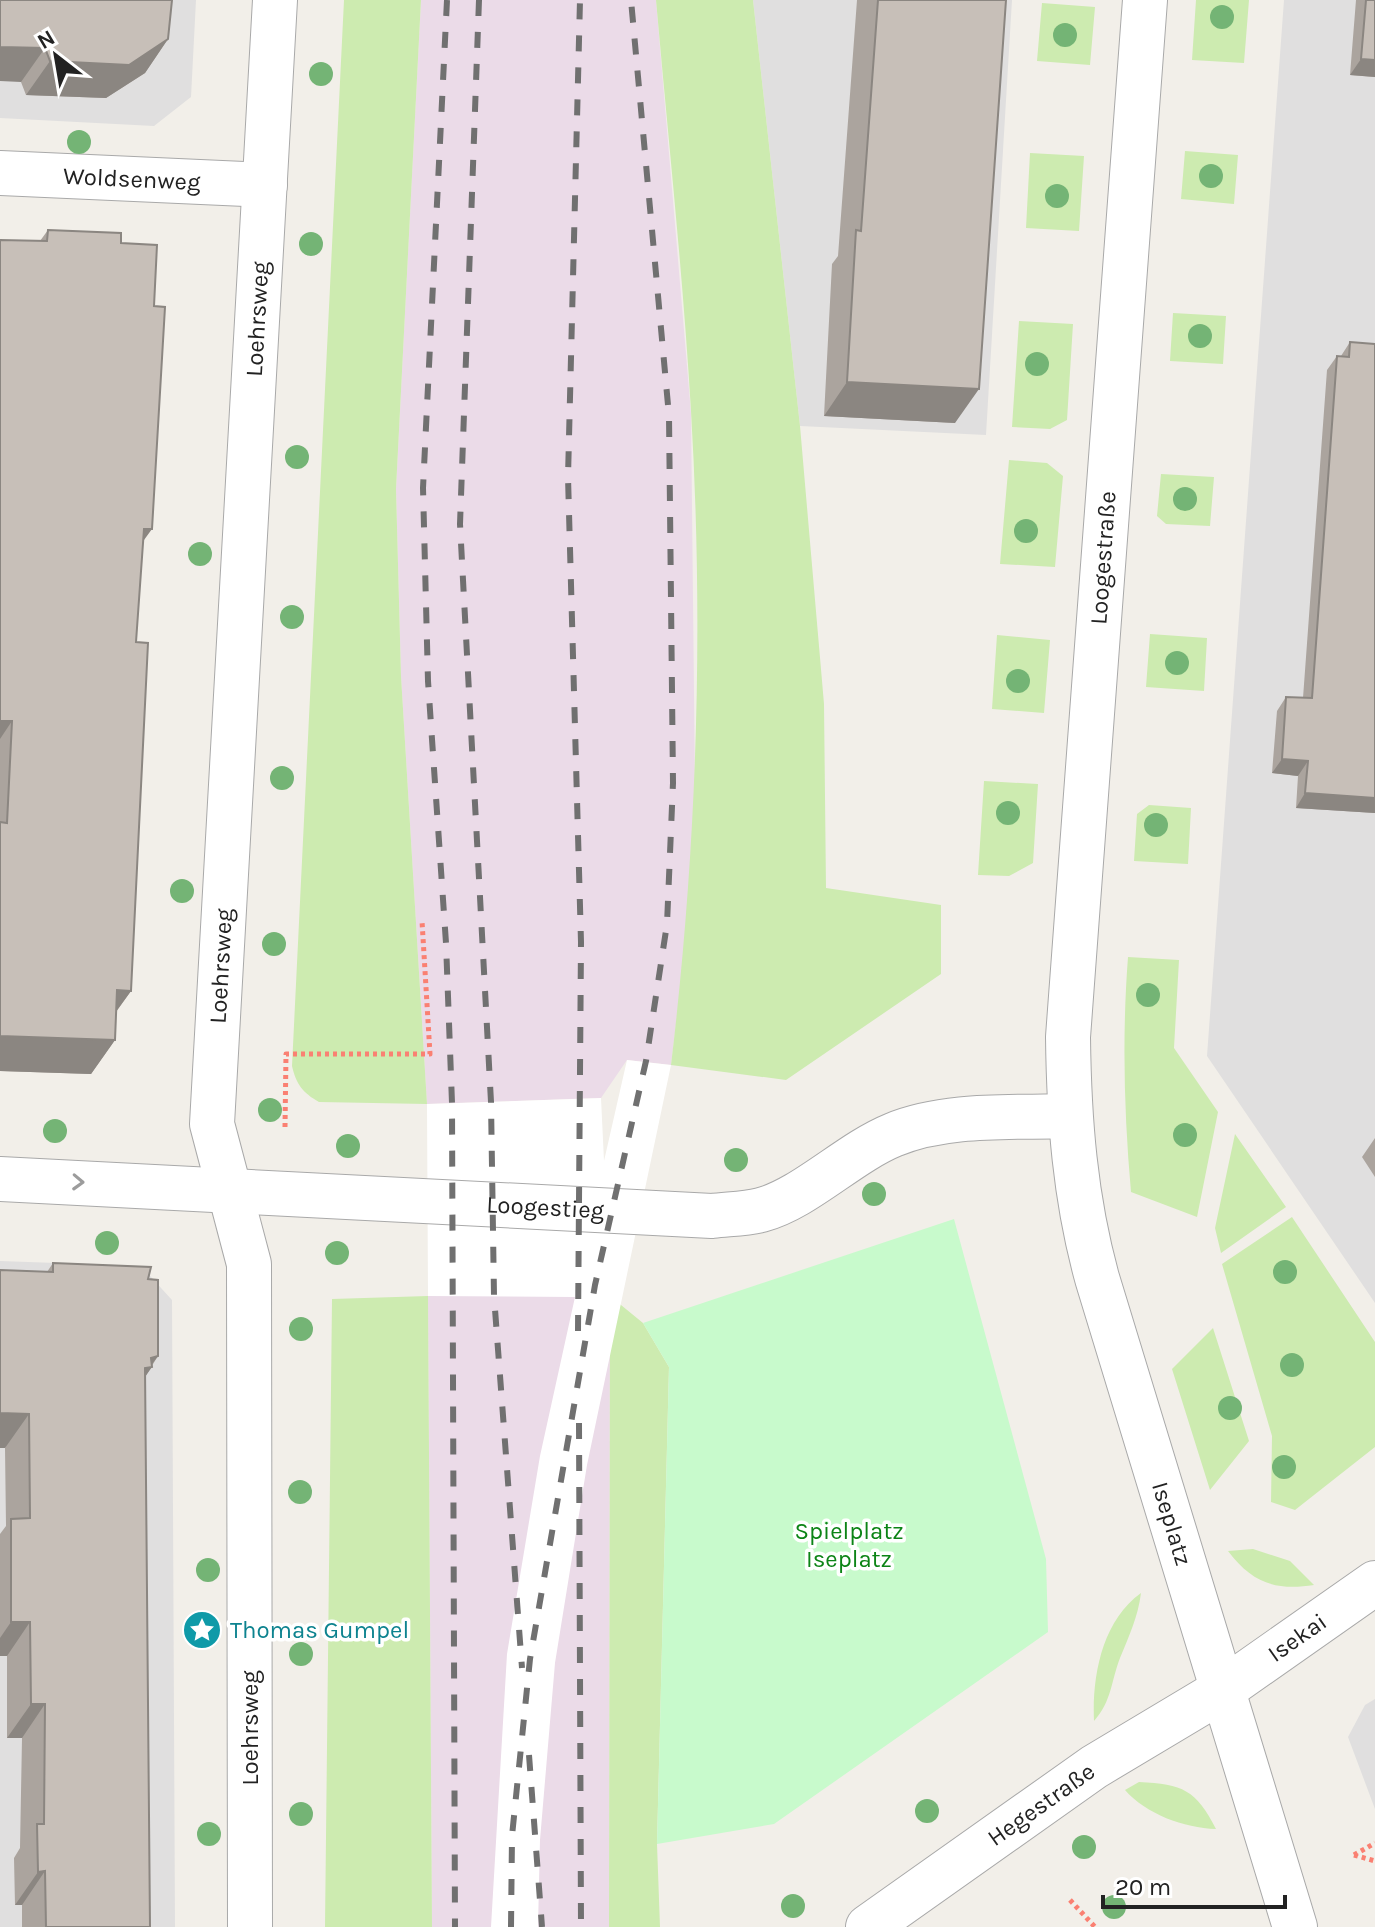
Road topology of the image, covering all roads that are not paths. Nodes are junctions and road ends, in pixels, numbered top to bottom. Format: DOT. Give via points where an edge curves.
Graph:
graph roads {
  1 [pos="275,0"];
  2 [pos="1145,0"];
  3 [pos="0,173"];
  4 [pos="265,185"];
  5 [pos="1069,1116"];
  6 [pos="0,1179"];
  7 [pos="229,1190"];
  8 [pos="1375,1583"];
  9 [pos="1221,1691"];
  10 [pos="250,1927"];
  11 [pos="868,1927"];
  12 [pos="1295,1927"];
  1 -- 4 [label="street, Loehrsweg"];
  2 -- 5 [label="street, Loogestraße" via="1068,1037"];
  3 -- 4 [label="street, Woldsenweg"];
  4 -- 7 [label="street, Loehrsweg" via="212,1124"];
  5 -- 7 [label="street, Loogestieg" via="939,1123 895,1134 762,1210 712,1216"];
  5 -- 9 [label="street, Iseplatz" via="1085,1233"];
  6 -- 7 [label="street, Loogestieg, one-way"];
  7 -- 10 [label="street, Loehrsweg" via="249,1264"];
  8 -- 9 [label="street, Isekai"];
  9 -- 11 [label="street, Hegestraße" via="1094,1767"];
  9 -- 12 [label="street, Iseplatz"];
}
